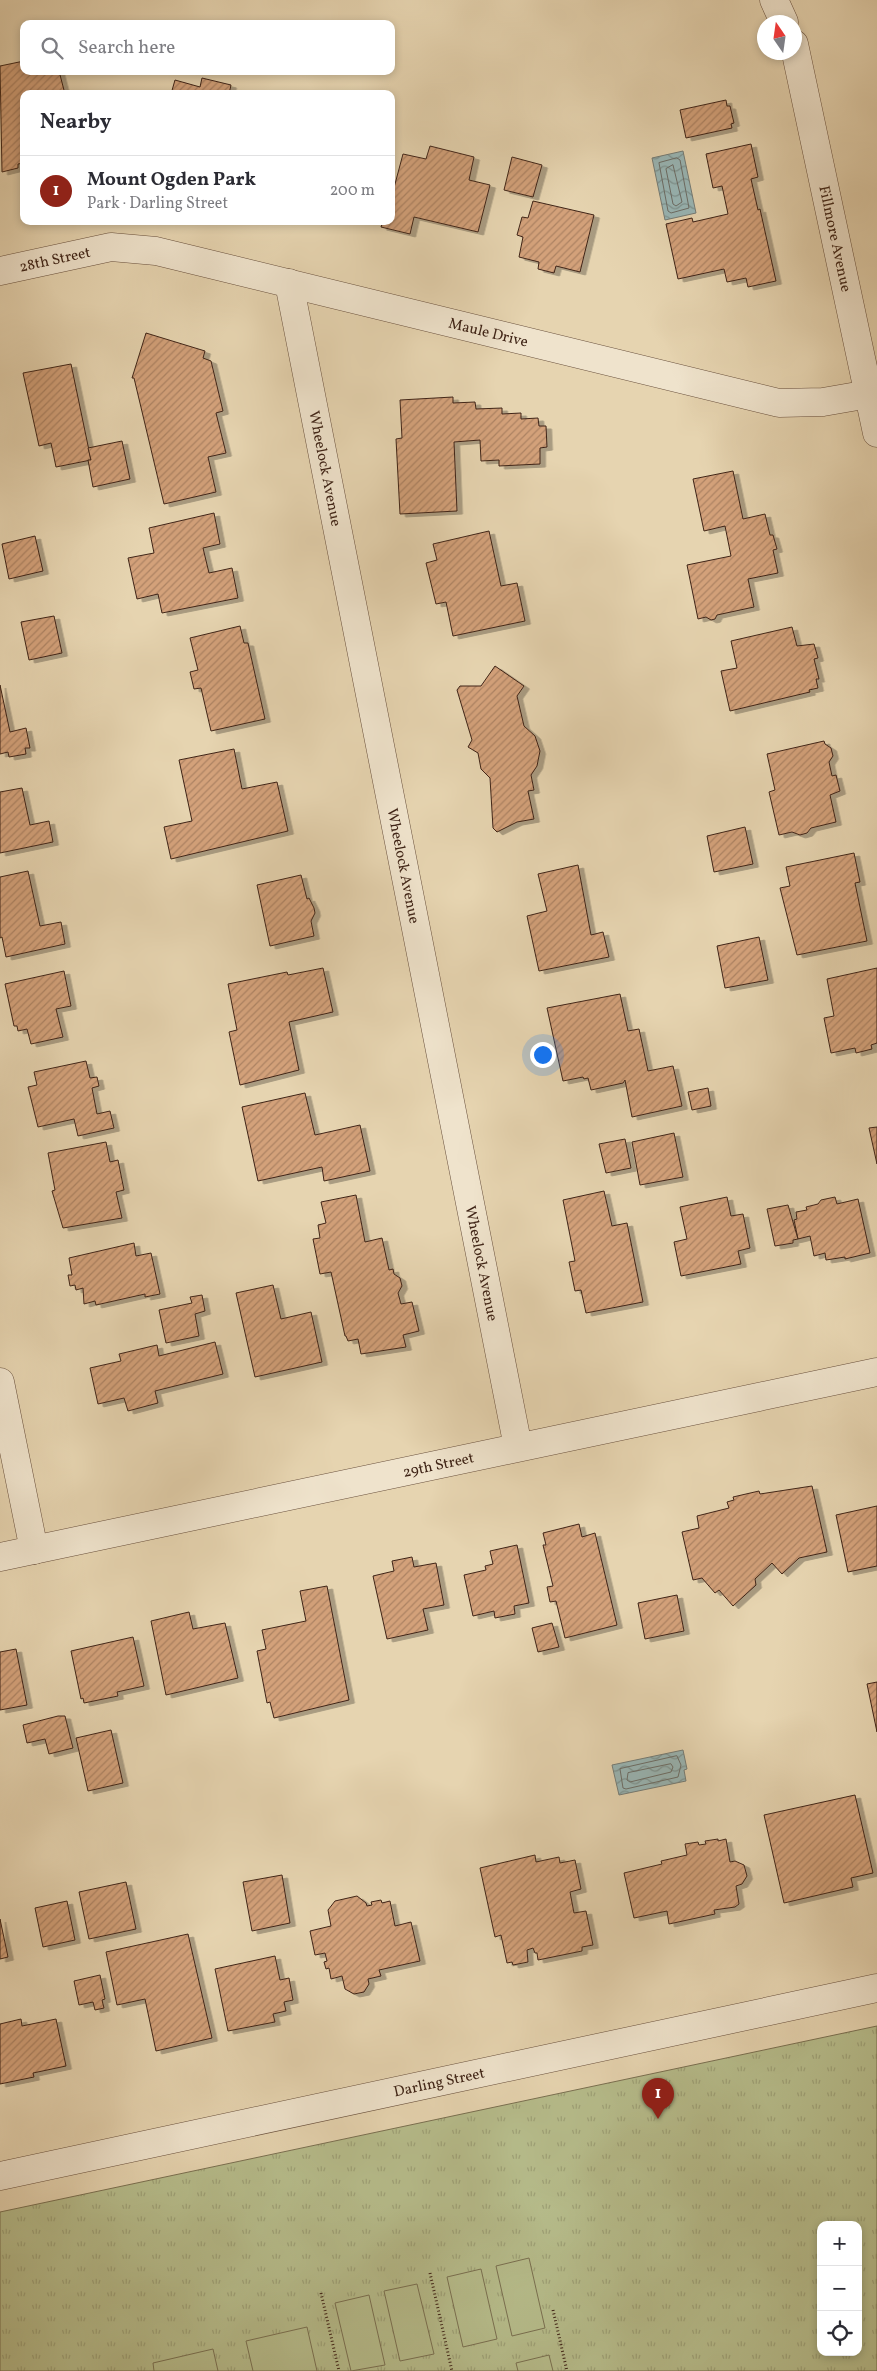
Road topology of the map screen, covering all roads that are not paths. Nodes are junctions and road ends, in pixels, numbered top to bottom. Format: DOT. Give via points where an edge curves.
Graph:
graph roads {
  1 [pos="774,0"];
  2 [pos="781,15"];
  3 [pos="797,60"];
  4 [pos="111,247"];
  5 [pos="0,271"];
  6 [pos="289,283"];
  7 [pos="869,394"];
  8 [pos="877,433"];
  9 [pos="877,1372"];
  10 [pos="0,1382"];
  11 [pos="518,1448"];
  12 [pos="34,1550"];
  13 [pos="0,1557"];
  14 [pos="877,1988"];
  15 [pos="0,2176"];
  1 -- 2 [label="street"];
  3 -- 7 [label="street, Fillmore Avenue"];
  4 -- 5 [label="street, 28th Street"];
  4 -- 6 [label="street, Maule Drive" via="156,251"];
  6 -- 7 [label="street, Maule Drive" via="779,403 824,402"];
  6 -- 11 [label="street, Wheelock Avenue"];
  7 -- 8 [label="street, Fillmore Avenue"];
  9 -- 11 [label="street, 29th Street"];
  10 -- 12 [label="street"];
  11 -- 12 [label="street, 29th Street"];
  12 -- 13 [label="street, 29th Street"];
  14 -- 15 [label="street, Darling Street"];
}
